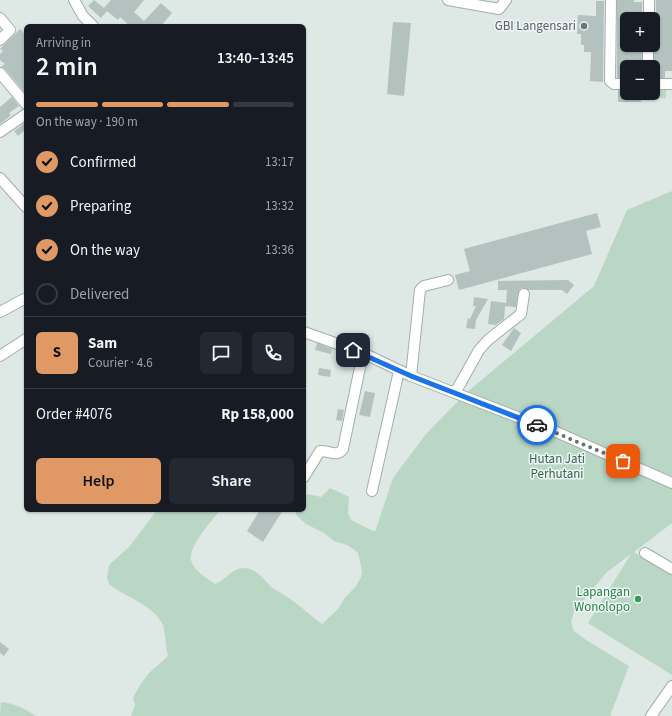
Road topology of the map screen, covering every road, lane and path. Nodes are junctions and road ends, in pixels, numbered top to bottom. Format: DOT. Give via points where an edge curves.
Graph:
graph roads {
  1 [pos="74,0"];
  2 [pos="448,0"];
  3 [pos="506,0"];
  4 [pos="611,0"];
  5 [pos="649,0"];
  6 [pos="649,12"];
  7 [pos="0,18"];
  8 [pos="91,24"];
  9 [pos="0,40"];
  10 [pos="0,73"];
  11 [pos="620,84"];
  12 [pos="660,84"];
  13 [pos="672,84"];
  14 [pos="24,102"];
  15 [pos="24,115"];
  16 [pos="0,132"];
  17 [pos="0,178"];
  18 [pos="24,205"];
  19 [pos="448,280"];
  20 [pos="524,294"];
  21 [pos="24,299"];
  22 [pos="0,312"];
  23 [pos="306,333"];
  24 [pos="24,341"];
  25 [pos="363,353"];
  26 [pos="0,356"];
  27 [pos="399,371"];
  28 [pos="411,376"];
  29 [pos="455,393"];
  30 [pos="306,474"];
  31 [pos="672,483"];
  32 [pos="372,491"];
  33 [pos="645,553"];
  34 [pos="672,570"];
  35 [pos="672,686"];
  36 [pos="651,716"];
  1 -- 8 [label="street"];
  2 -- 3 [label="street" via="499,9"];
  4 -- 11 [label="street" via="610,81"];
  5 -- 6 [label="street"];
  7 -- 9 [label="street" via="10,30"];
  10 -- 14 [label="street"];
  12 -- 13 [label="street"];
  15 -- 16 [label="street"];
  17 -- 18 [label="street"];
  19 -- 28 [label="street" via="424,286 420,290"];
  20 -- 29 [label="street" via="521,314 488,340"];
  21 -- 22 [label="street"];
  23 -- 25 [label="street"];
  24 -- 26 [label="street"];
  25 -- 27 [label="street"];
  25 -- 30 [label="street" via="343,449 336,454 320,451"];
  27 -- 28 [label="street"];
  27 -- 32 [label="street"];
  28 -- 29 [label="street"];
  29 -- 31 [label="street" via="554,431"];
  33 -- 34 [label="street"];
  35 -- 36 [label="street"];
}
